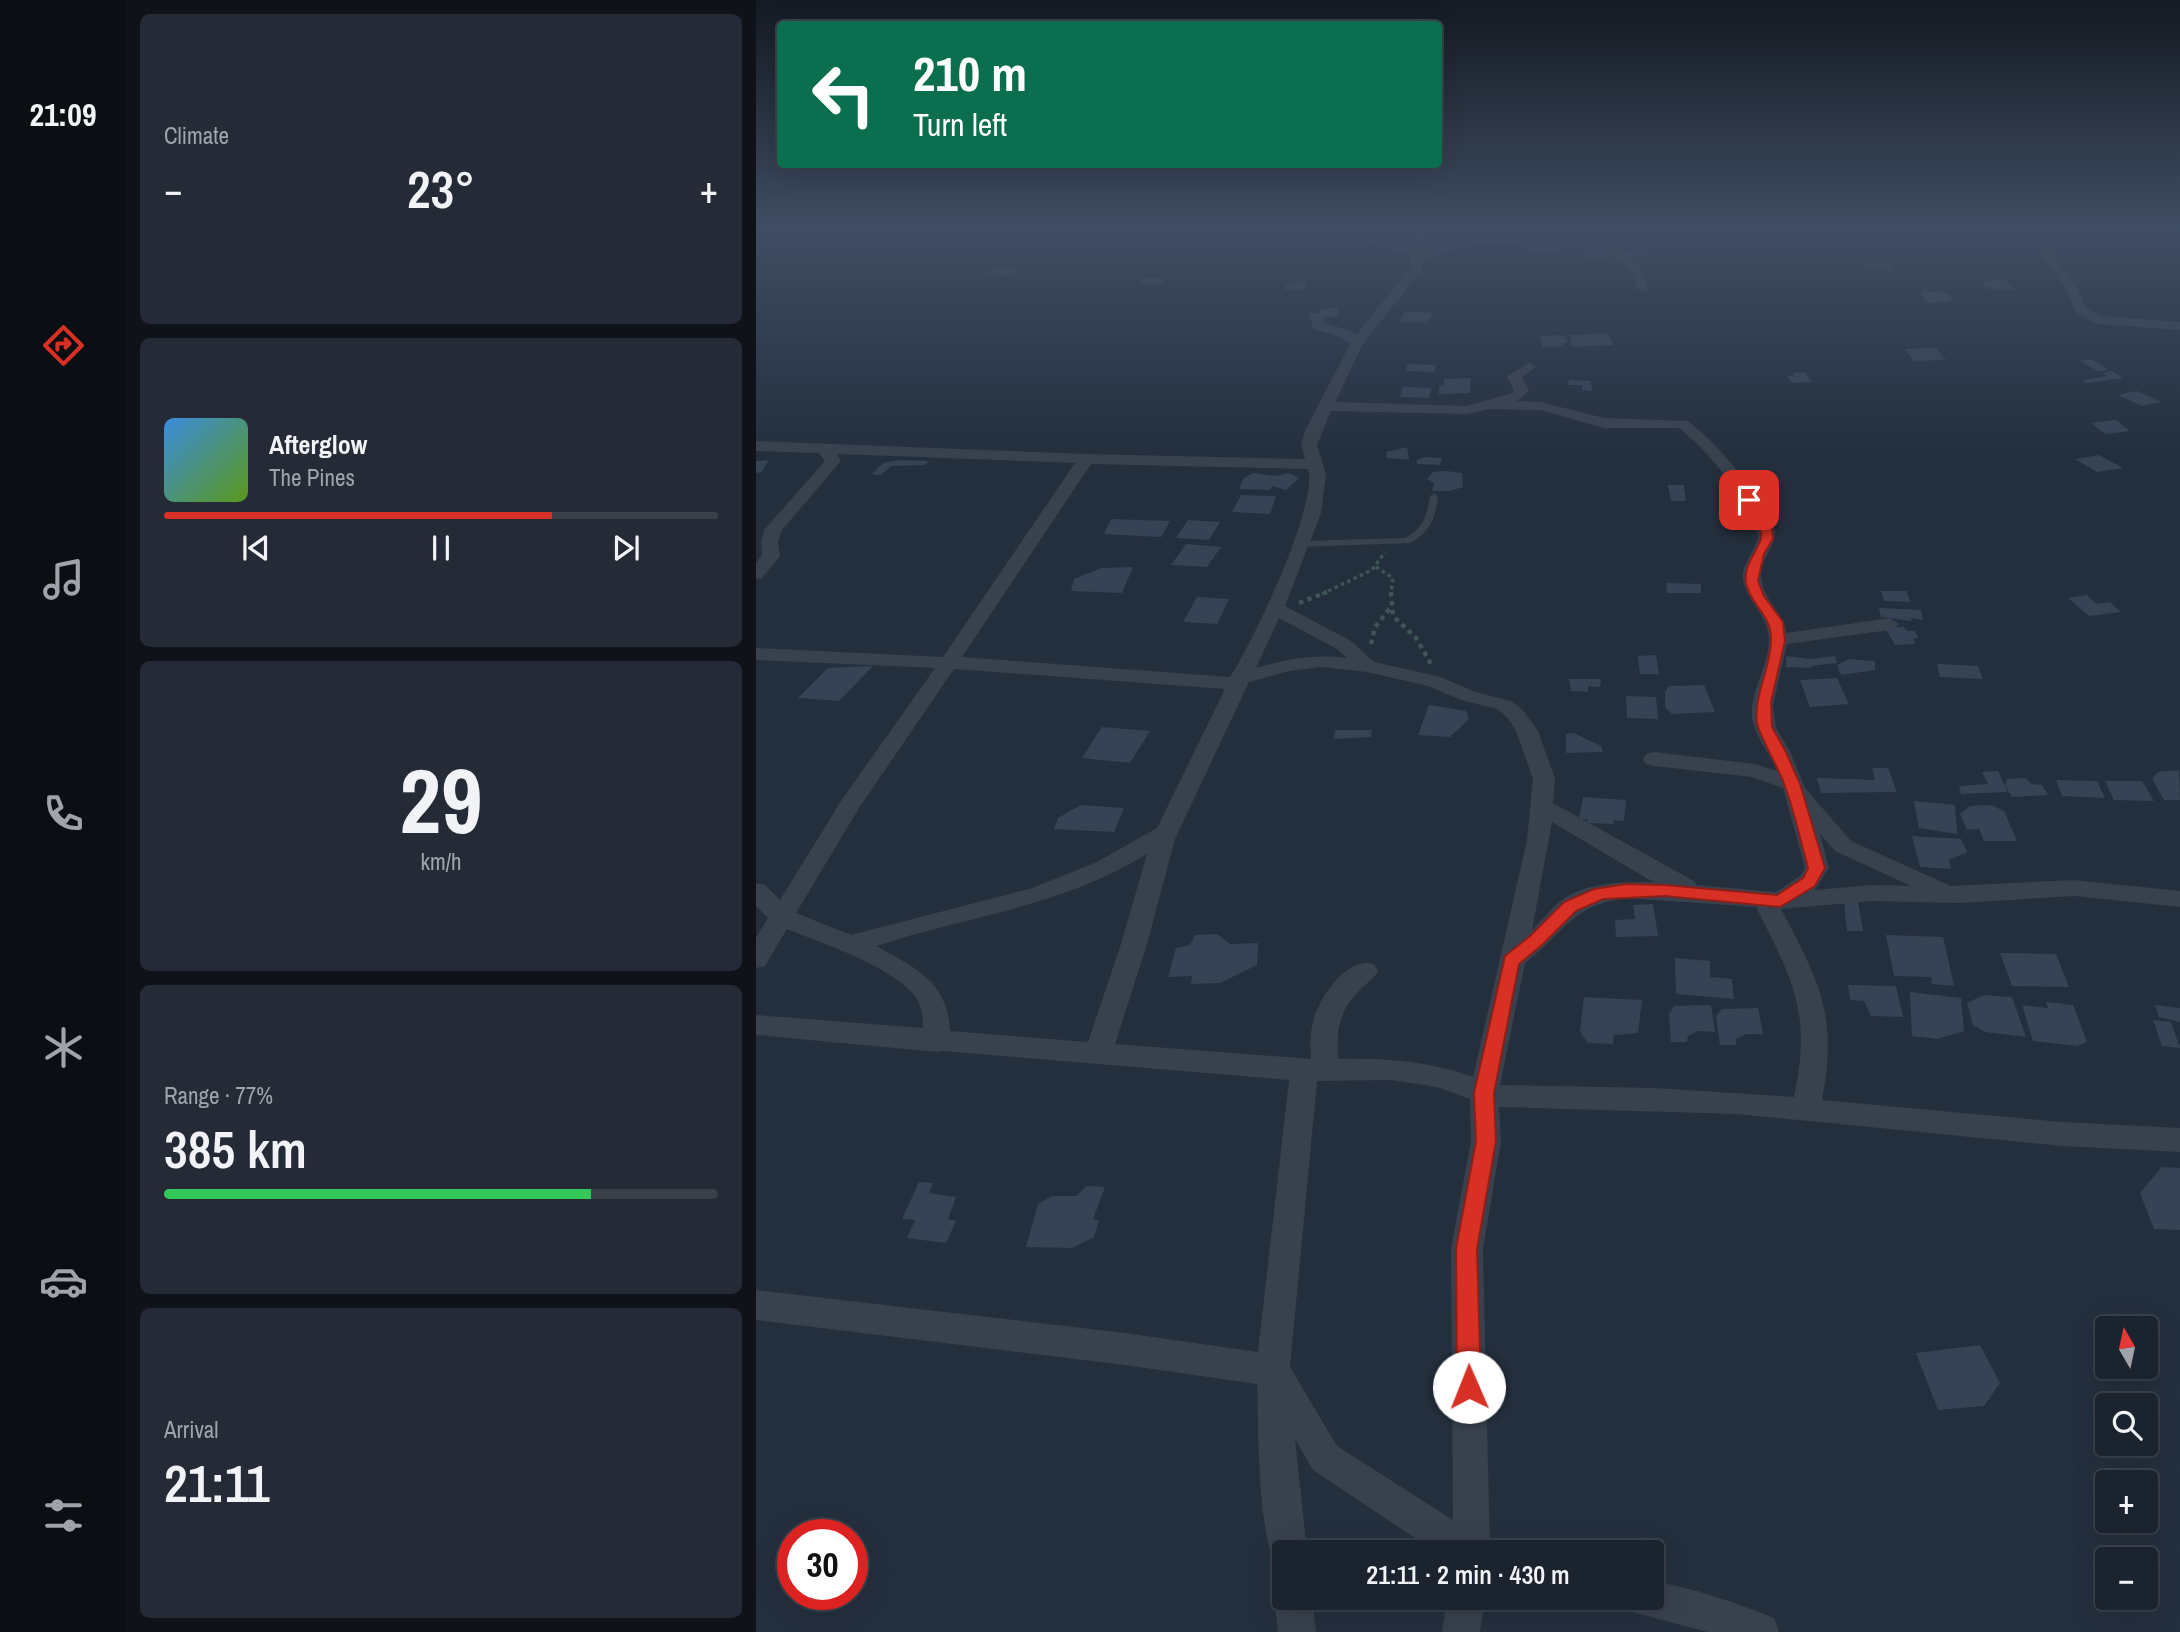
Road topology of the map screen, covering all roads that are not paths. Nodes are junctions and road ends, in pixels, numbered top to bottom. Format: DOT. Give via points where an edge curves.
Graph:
graph roads {
  1 [pos="1392,301"];
  2 [pos="2078,301"];
  3 [pos="1315,316"];
  4 [pos="2180,326"];
  5 [pos="1357,344"];
  6 [pos="1529,367"];
  7 [pos="1492,405"];
  8 [pos="1325,406"];
  9 [pos="756,446"];
  10 [pos="822,448"];
  11 [pos="1086,459"];
  12 [pos="1315,464"];
  13 [pos="1434,496"];
  14 [pos="1300,544"];
  15 [pos="756,574"];
  16 [pos="1279,610"];
  17 [pos="1889,624"];
  18 [pos="1778,639"];
  19 [pos="756,654"];
  20 [pos="949,662"];
  21 [pos="1365,665"];
  22 [pos="1239,681"];
  23 [pos="1654,758"];
  24 [pos="1793,786"];
  25 [pos="1542,806"];
  26 [pos="1167,832"];
  27 [pos="756,891"];
  28 [pos="1946,895"];
  29 [pos="1706,896"];
  30 [pos="2178,899"];
  31 [pos="1772,901"];
  32 [pos="782,917"];
  33 [pos="849,945"];
  34 [pos="756,959"];
  35 [pos="1511,961"];
  36 [pos="1365,971"];
  37 [pos="756,1025"];
  38 [pos="937,1042"];
  39 [pos="1098,1054"];
  40 [pos="1314,1070"];
  41 [pos="1484,1093"];
  42 [pos="1806,1109"];
  43 [pos="2180,1140"];
  44 [pos="756,1304"];
  45 [pos="1273,1370"];
  46 [pos="1286,1540"];
  47 [pos="1452,1540"];
  48 [pos="1471,1540"];
  49 [pos="1664,1602"];
  50 [pos="1294,1610"];
  51 [pos="1464,1610"];
  52 [pos="1297,1632"];
  53 [pos="1461,1632"];
  54 [pos="1760,1632"];
  1 -- 5 [label="street"];
  2 -- 4 [label="street" via="2086,315 2106,321"];
  3 -- 5 [label="street" via="1319,326 1346,334"];
  5 -- 8 [label="street"];
  6 -- 7 [label="street" via="1514,376 1522,391"];
  7 -- 8 [label="street" via="1455,411"];
  7 -- 18 [label="street" via="1539,406 1604,424 1674,422 1692,430 1749,500 1766,529 1767,539 1752,581 1776,622"];
  8 -- 12 [label="street" via="1309,445"];
  9 -- 10 [label="street"];
  10 -- 11 [label="street"];
  10 -- 15 [label="street" via="833,461 826,475 778,524 770,538 771,556"];
  11 -- 12 [label="street"];
  11 -- 20 [label="street"];
  12 -- 14 [label="street" via="1317,491"];
  13 -- 14 [label="lane" via="1422,534 1407,541"];
  14 -- 16 [label="street"];
  16 -- 21 [label="street" via="1344,645"];
  16 -- 22 [label="street"];
  17 -- 18 [label="street"];
  18 -- 24 [label="street" via="1763,702 1765,727"];
  19 -- 20 [label="street"];
  20 -- 22 [label="street"];
  20 -- 32 [label="street" via="849,806"];
  21 -- 22 [label="street" via="1308,662"];
  21 -- 25 [label="street" via="1448,686 1504,705 1516,714 1544,779"];
  22 -- 26 [label="street"];
  23 -- 24 [label="street" via="1755,771"];
  24 -- 28 [label="street" via="1843,846"];
  24 -- 31 [label="street" via="1817,868 1809,882"];
  25 -- 29 [label="street" via="1656,873"];
  25 -- 35 [label="street" via="1539,841"];
  26 -- 33 [label="street" via="1067,885"];
  26 -- 39 [label="street"];
  27 -- 32 [label="street"];
  28 -- 30 [label="street" via="2074,888"];
  28 -- 31 [label="street" via="1872,892"];
  29 -- 31 [label="street"];
  29 -- 35 [label="street" via="1665,891 1600,893 1570,906"];
  31 -- 42 [label="street" via="1812,1004 1815,1058"];
  32 -- 33 [label="street"];
  32 -- 34 [label="street"];
  33 -- 38 [label="street" via="902,972 927,992 936,1015"];
  35 -- 41 [label="street"];
  36 -- 40 [label="street" via="1335,998 1325,1019"];
  37 -- 38 [label="street"];
  38 -- 39 [label="street"];
  39 -- 40 [label="street"];
  40 -- 41 [label="street" via="1391,1069 1427,1074"];
  40 -- 45 [label="street"];
  41 -- 42 [label="street" via="1535,1100 1655,1099"];
  41 -- 48 [label="street" via="1486,1141 1466,1249"];
  42 -- 43 [label="street" via="2062,1134"];
  44 -- 45 [label="street"];
  45 -- 46 [label="street"];
  45 -- 47 [label="street" via="1325,1458"];
  49 -- 54 [label="street" via="1689,1606"];
  50 -- 52 [label="street"];
  51 -- 53 [label="street"];
}
